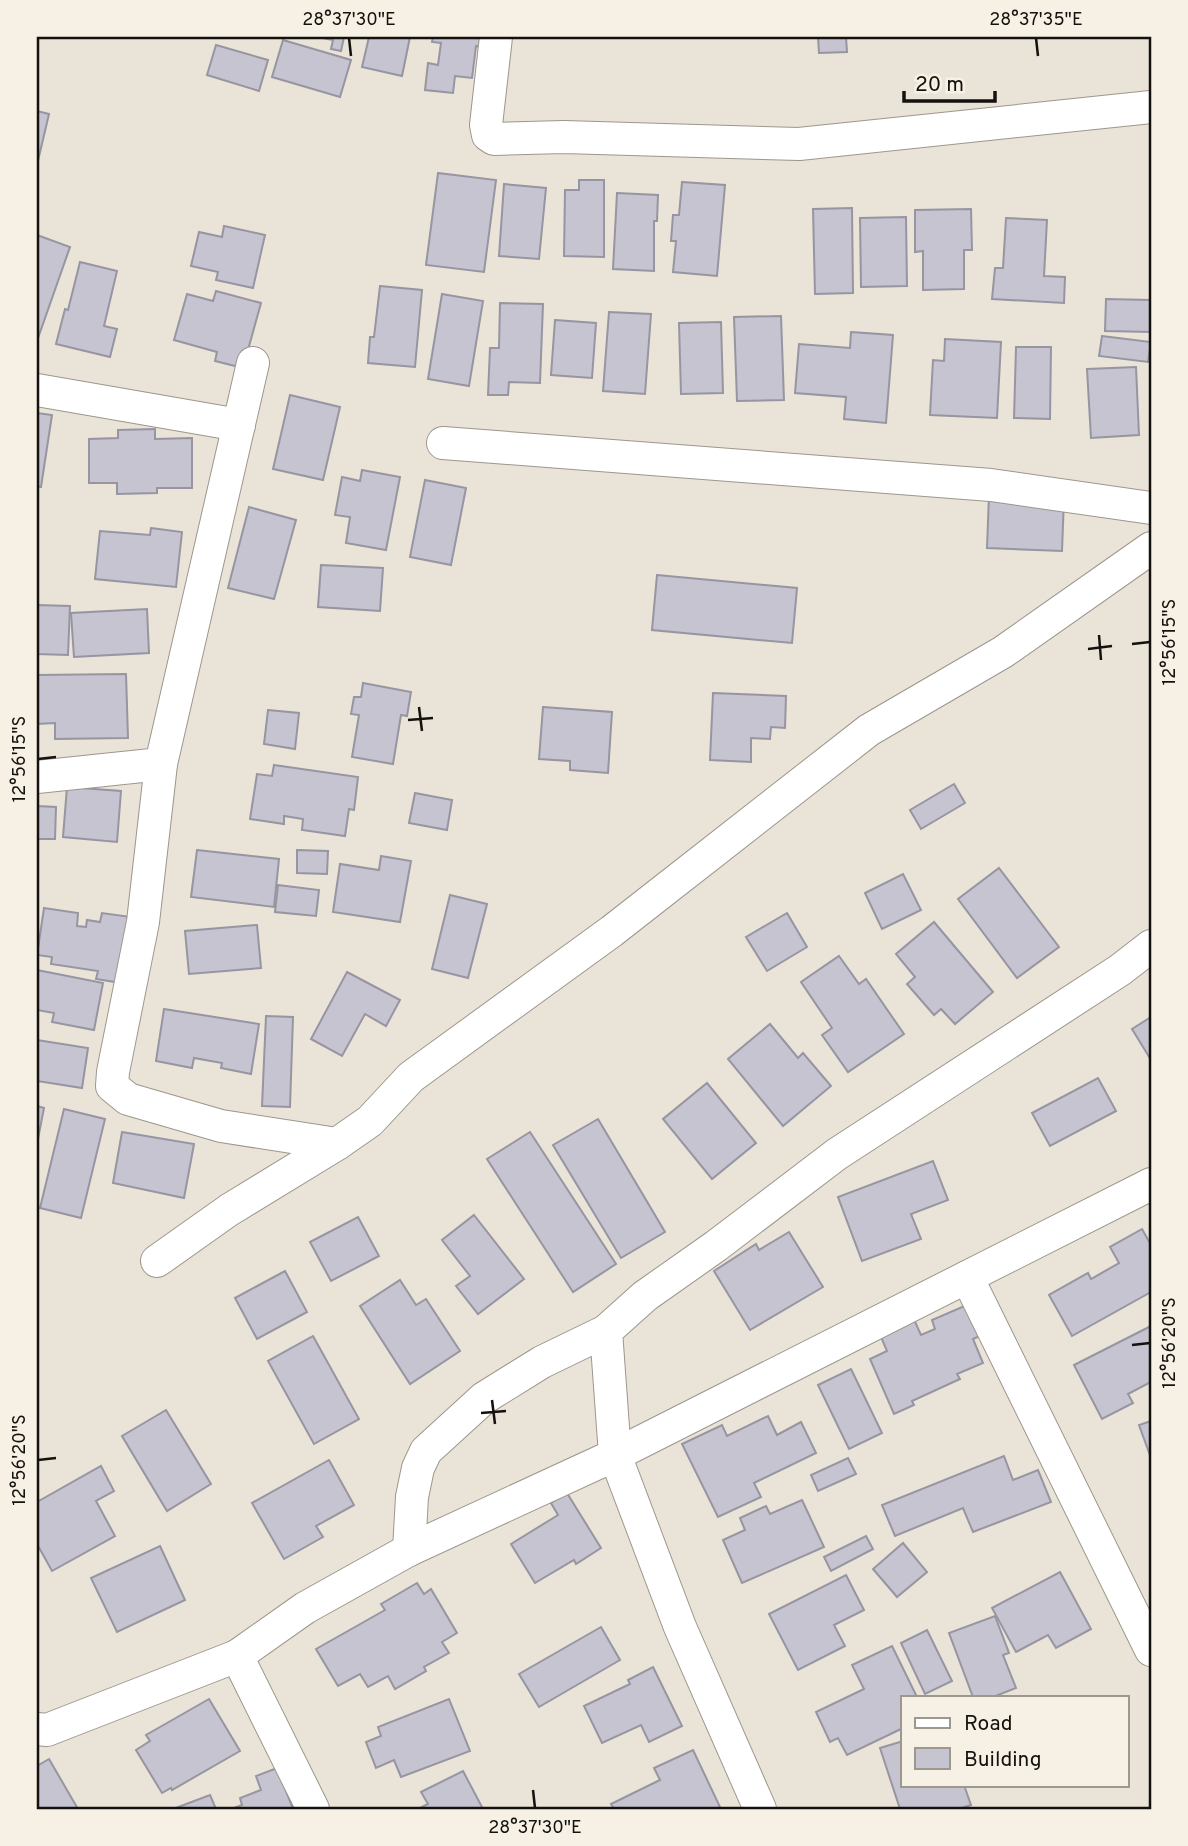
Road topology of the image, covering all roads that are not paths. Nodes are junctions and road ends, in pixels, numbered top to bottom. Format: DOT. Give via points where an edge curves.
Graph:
graph roads {
  1 [pos="496,37"];
  2 [pos="1151,107"];
  3 [pos="253,363"];
  4 [pos="37,390"];
  5 [pos="239,425"];
  6 [pos="443,443"];
  7 [pos="1151,508"];
  8 [pos="1151,548"];
  9 [pos="161,764"];
  10 [pos="37,777"];
  11 [pos="1151,946"];
  12 [pos="337,1144"];
  13 [pos="1151,1184"];
  14 [pos="157,1261"];
  15 [pos="967,1277"];
  16 [pos="606,1331"];
  17 [pos="615,1455"];
  18 [pos="409,1550"];
  19 [pos="1151,1650"];
  20 [pos="237,1656"];
  21 [pos="37,1729"];
  22 [pos="313,1809"];
  23 [pos="760,1809"];
  1 -- 2 [label="street" via="486,125 494,139 799,144"];
  3 -- 5 [label="street"];
  4 -- 5 [label="street"];
  5 -- 9 [label="street"];
  6 -- 7 [label="street" via="991,485"];
  8 -- 12 [label="street" via="1003,652 870,730 611,931 411,1077 370,1121"];
  9 -- 10 [label="street"];
  9 -- 12 [label="street" via="143,922 112,1086 128,1099 221,1126"];
  11 -- 16 [label="street" via="837,1154 645,1296"];
  12 -- 14 [label="street" via="229,1210"];
  13 -- 15 [label="street"];
  15 -- 17 [label="street"];
  15 -- 19 [label="street"];
  16 -- 17 [label="street"];
  16 -- 18 [label="street" via="542,1362 484,1398 426,1451 412,1497"];
  17 -- 18 [label="street"];
  17 -- 23 [label="street" via="680,1627"];
  18 -- 20 [label="street" via="305,1608"];
  20 -- 21 [label="street" via="47,1730"];
  20 -- 22 [label="street"];
}
